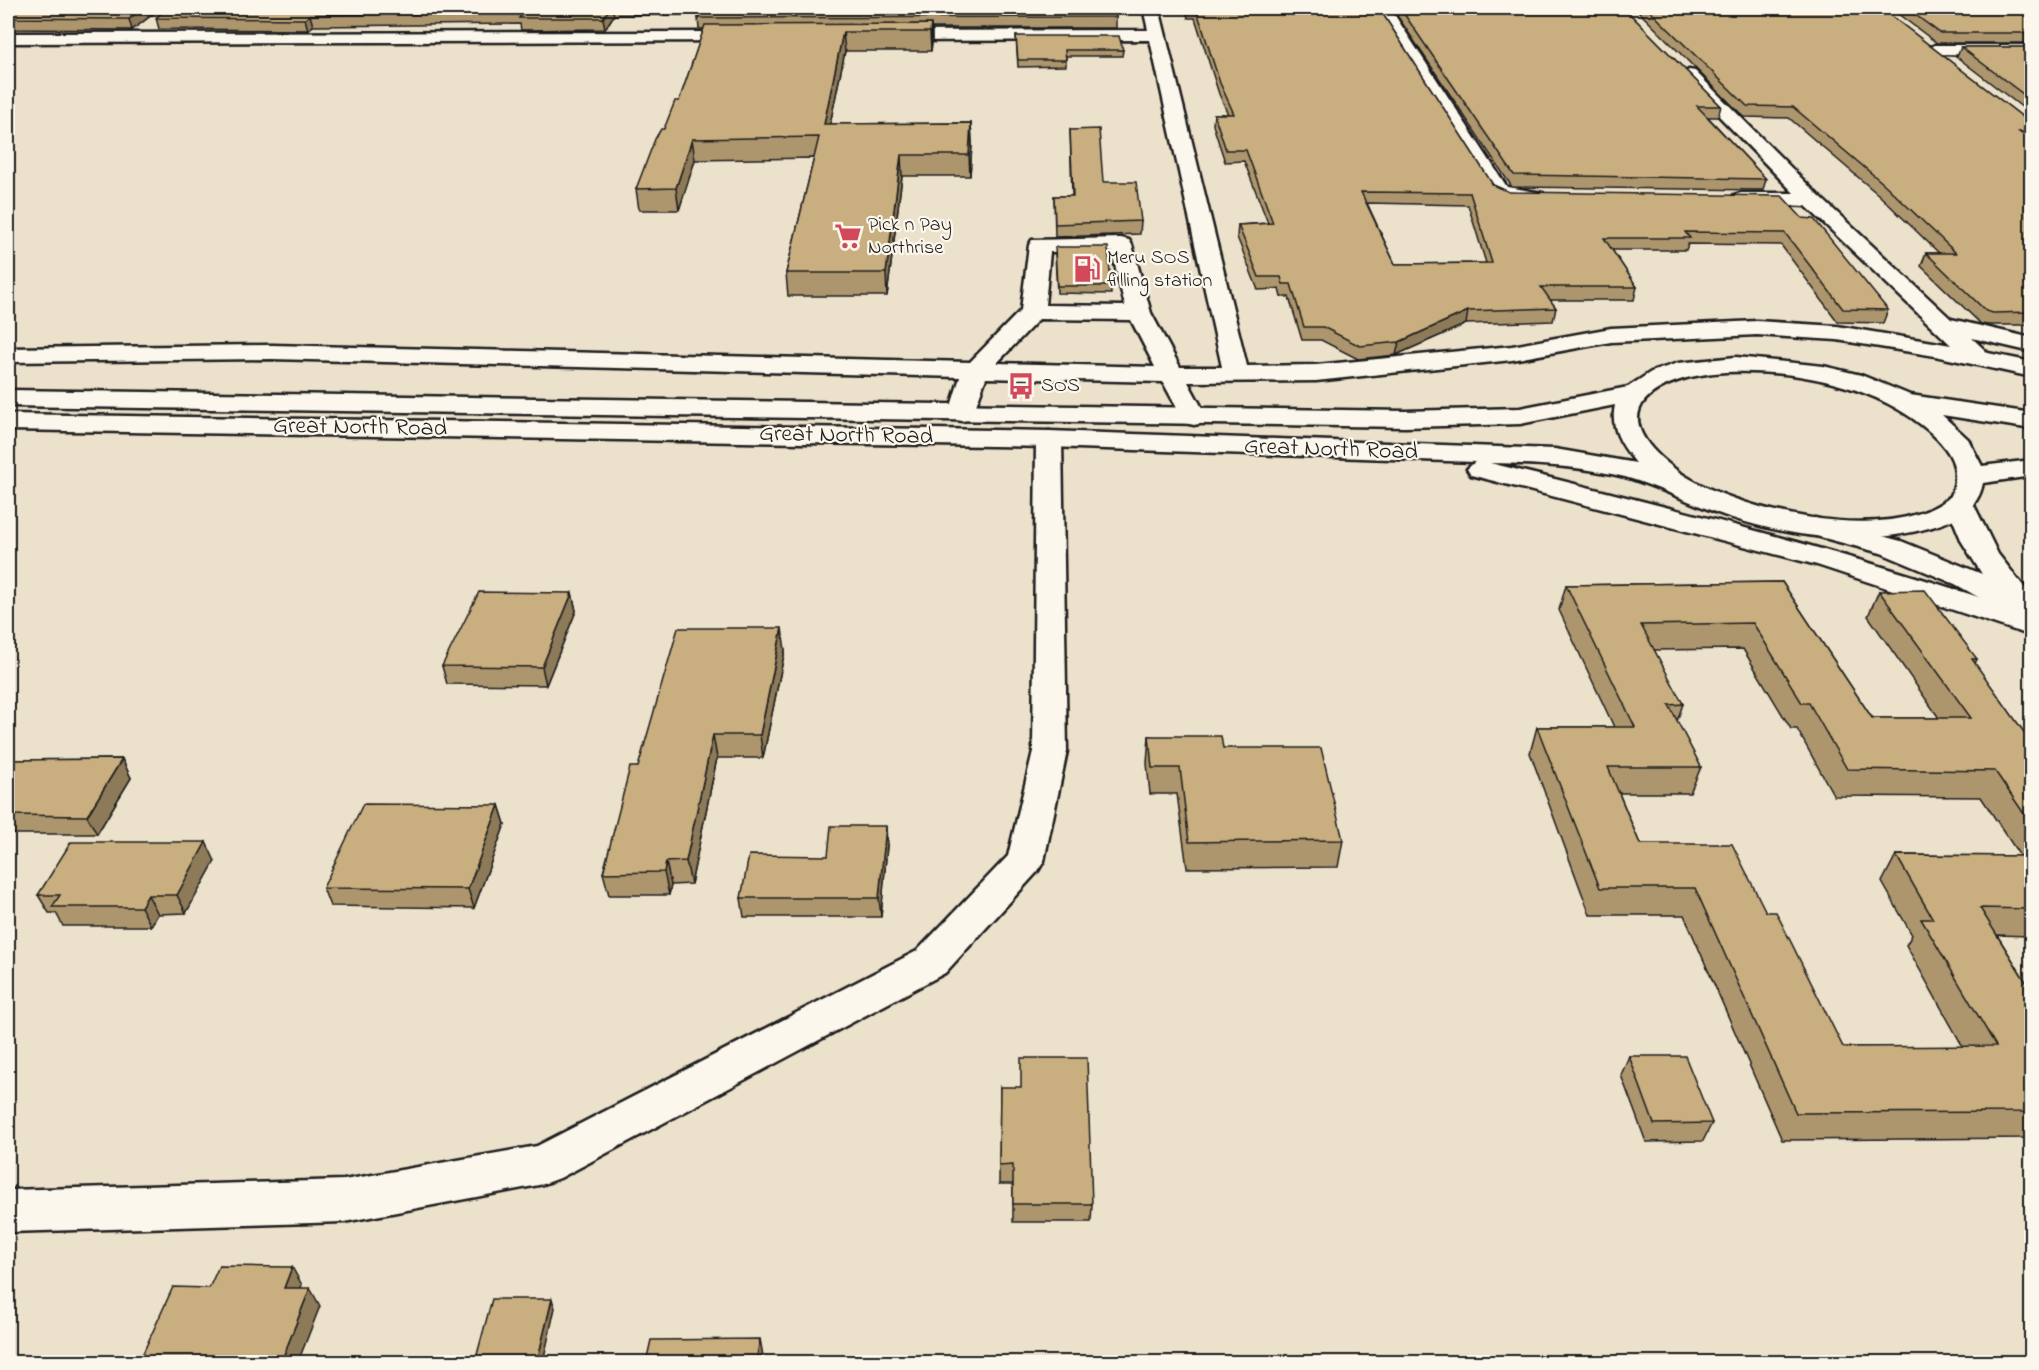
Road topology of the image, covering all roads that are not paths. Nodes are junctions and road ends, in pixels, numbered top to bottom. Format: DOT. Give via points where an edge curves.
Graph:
graph roads {
  1 [pos="1151,8"];
  2 [pos="1382,8"];
  3 [pos="157,20"];
  4 [pos="1155,35"];
  5 [pos="870,36"];
  6 [pos="763,37"];
  7 [pos="8,38"];
  8 [pos="1918,38"];
  9 [pos="134,39"];
  10 [pos="1935,50"];
  11 [pos="2031,50"];
  12 [pos="1672,58"];
  13 [pos="1962,71"];
  14 [pos="1554,198"];
  15 [pos="1718,199"];
  16 [pos="1812,200"];
  17 [pos="1033,312"];
  18 [pos="1139,313"];
  19 [pos="1940,322"];
  20 [pos="2031,345"];
  21 [pos="8,355"];
  22 [pos="1980,359"];
  23 [pos="2031,370"];
  24 [pos="975,371"];
  25 [pos="1236,374"];
  26 [pos="1174,375"];
  27 [pos="1635,393"];
  28 [pos="8,398"];
  29 [pos="1901,401"];
  30 [pos="962,413"];
  31 [pos="1194,417"];
  32 [pos="2031,421"];
  33 [pos="8,422"];
  34 [pos="1049,439"];
  35 [pos="1421,454"];
  36 [pos="2031,468"];
  37 [pos="1680,485"];
  38 [pos="1965,489"];
  39 [pos="1812,526"];
  40 [pos="2031,613"];
  41 [pos="2031,626"];
  42 [pos="8,1211"];
  1 -- 4 [label="street"];
  2 -- 14 [label="street" via="1499,191 1518,197"];
  3 -- 9 [label="street"];
  4 -- 5 [label="street"];
  4 -- 25 [label="street"];
  6 -- 9 [label="street"];
  7 -- 9 [label="street"];
  8 -- 10 [label="street"];
  10 -- 11 [label="street"];
  10 -- 13 [label="street"];
  12 -- 16 [label="street"];
  15 -- 16 [label="street"];
  16 -- 19 [label="street"];
  17 -- 18 [label="street"];
  17 -- 18 [label="street" via="1040,245 1121,245"];
  17 -- 24 [label="street"];
  18 -- 26 [label="street"];
  19 -- 20 [label="street"];
  19 -- 22 [label="street"];
  21 -- 24 [label="street" via="272,352"];
  22 -- 23 [label="street"];
  22 -- 25 [label="street" via="1837,333 1757,328 1611,335 1512,353 1404,366"];
  24 -- 26 [label="street"];
  24 -- 30 [label="street"];
  25 -- 26 [label="street"];
  26 -- 31 [label="street"];
  27 -- 29 [label="street, Great North Road" via="1659,378 1693,368 1759,364 1832,376"];
  27 -- 31 [label="street, Great North Road" via="1520,416"];
  27 -- 37 [label="street" via="1625,416 1633,443 1644,458"];
  28 -- 30 [label="street, Great North Road"];
  29 -- 32 [label="street"];
  29 -- 38 [label="street" via="1933,420 1956,442 1969,465"];
  30 -- 31 [label="street, Great North Road"];
  33 -- 34 [label="street, Great North Road"];
  34 -- 35 [label="street, Great North Road"];
  34 -- 42 [label="street" via="1050,751 1025,861 931,962 544,1164 344,1201"];
  35 -- 37 [label="street, Great North Road" via="1555,457 1627,469"];
  35 -- 41 [label="street" via="1792,551 1957,598"];
  36 -- 38 [label="street"];
  37 -- 39 [label="street" via="1764,518"];
  38 -- 39 [label="street" via="1925,520 1901,526"];
  38 -- 40 [label="street" via="1972,538 1996,576"];
  39 -- 40 [label="street" via="1912,556 1966,578"];
}
